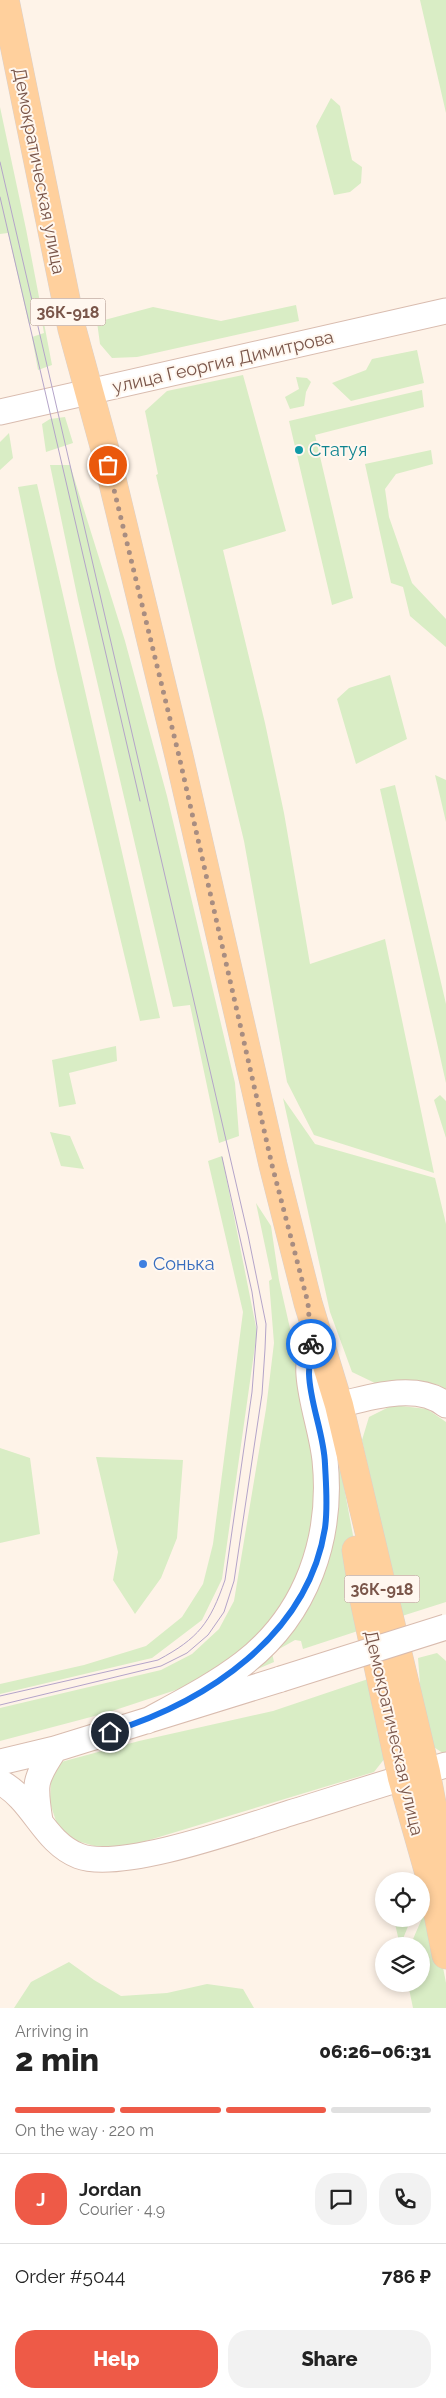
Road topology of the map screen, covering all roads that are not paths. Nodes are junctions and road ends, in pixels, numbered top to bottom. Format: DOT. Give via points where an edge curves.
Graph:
graph roads {
  1 [pos="5,0"];
  2 [pos="446,311"];
  3 [pos="89,393"];
  4 [pos="0,412"];
  5 [pos="308,1303"];
  6 [pos="311,1344"];
  7 [pos="446,1405"];
  8 [pos="339,1406"];
  9 [pos="446,1627"];
  10 [pos="147,1721"];
  11 [pos="55,1749"];
  12 [pos="0,1762"];
  13 [pos="424,1772"];
  14 [pos="0,1782"];
  15 [pos="40,1821"];
  16 [pos="446,1877"];
  17 [pos="446,1955"];
  1 -- 3 [label="main road, Демократическая улица / 36К-918" via="52,240"];
  2 -- 3 [label="main road, улица Георгия Димитрова"];
  3 -- 4 [label="main road, улица Георгия Димитрова"];
  3 -- 5 [label="main road, Демократическая улица / 36К-918" via="179,756 272,1165"];
  5 -- 6 [label="main road, Демократическая улица / 36К-918"];
  5 -- 8 [label="main road, Демократическая улица / 36К-918"];
  6 -- 10 [label="main road" via="309,1375 325,1460 326,1503 325,1528 305,1588 269,1641 245,1662 206,1689"];
  6 -- 13 [label="main road, Демократическая улица / 36К-918" via="349,1502 364,1600"];
  7 -- 8 [label="main road" via="438,1399 415,1393 368,1397"];
  8 -- 13 [label="main road, Демократическая улица / 36К-918"];
  9 -- 10 [label="main road, bridge"];
  10 -- 11 [label="main road"];
  11 -- 12 [label="main road"];
  11 -- 15 [label="main road" via="39,1772 36,1793"];
  13 -- 15 [label="main road" via="188,1844 112,1860 80,1856 61,1846 49,1836"];
  13 -- 16 [label="main road, Демократическая улица / 36К-918"];
  13 -- 17 [label="main road, Демократическая улица / 36К-918" via="432,1884"];
  14 -- 15 [label="main road" via="23,1799"];
}
